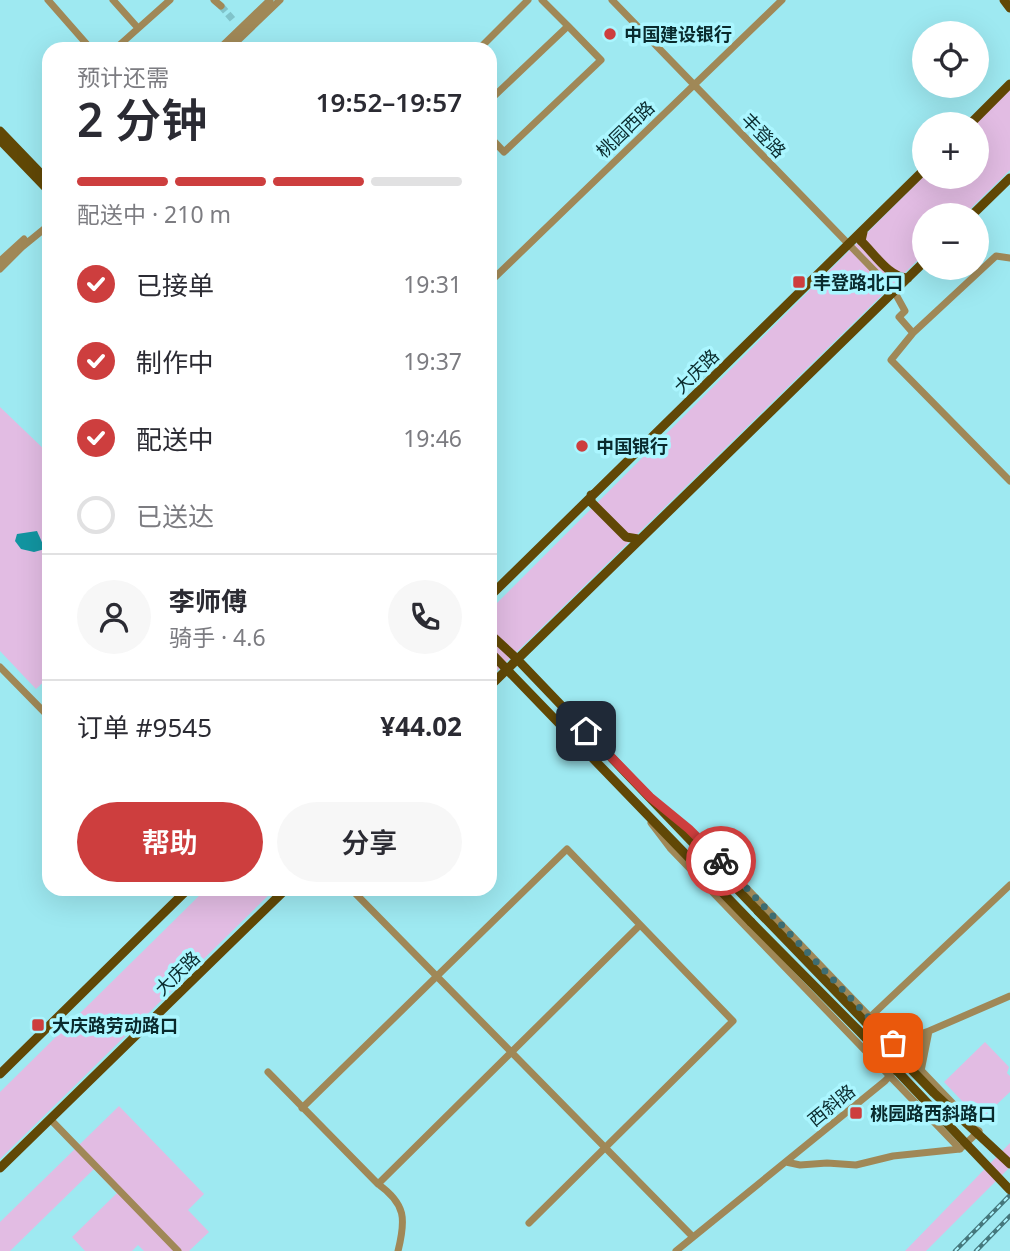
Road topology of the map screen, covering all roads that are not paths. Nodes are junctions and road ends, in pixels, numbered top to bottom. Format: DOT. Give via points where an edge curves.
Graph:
graph roads {
  1 [pos="48,0"];
  2 [pos="113,0"];
  3 [pos="170,0"];
  4 [pos="270,0"];
  5 [pos="280,0"];
  6 [pos="528,0"];
  7 [pos="542,0"];
  8 [pos="612,0"];
  9 [pos="782,0"];
  10 [pos="1004,0"];
  11 [pos="1010,8"];
  12 [pos="234,21"];
  13 [pos="568,26"];
  14 [pos="138,28"];
  15 [pos="241,28"];
  16 [pos="85,42"];
  17 [pos="123,42"];
  18 [pos="226,42"];
  19 [pos="236,42"];
  20 [pos="486,42"];
  21 [pos="1010,84"];
  22 [pos="693,85"];
  23 [pos="497,93"];
  24 [pos="982,112"];
  25 [pos="0,131"];
  26 [pos="0,140"];
  27 [pos="497,145"];
  28 [pos="42,175"];
  29 [pos="1010,178"];
  30 [pos="912,182"];
  31 [pos="42,184"];
  32 [pos="984,203"];
  33 [pos="42,225"];
  34 [pos="863,230"];
  35 [pos="42,231"];
  36 [pos="848,244"];
  37 [pos="1010,258"];
  38 [pos="0,261"];
  39 [pos="0,269"];
  40 [pos="912,274"];
  41 [pos="497,275"];
  42 [pos="908,278"];
  43 [pos="895,290"];
  44 [pos="914,333"];
  45 [pos="1010,481"];
  46 [pos="592,495"];
  47 [pos="582,504"];
  48 [pos="638,539"];
  49 [pos="627,550"];
  50 [pos="497,589"];
  51 [pos="497,640"];
  52 [pos="516,658"];
  53 [pos="497,659"];
  54 [pos="0,667"];
  55 [pos="507,669"];
  56 [pos="497,679"];
  57 [pos="42,707"];
  58 [pos="650,797"];
  59 [pos="634,800"];
  60 [pos="1010,884"];
  61 [pos="181,896"];
  62 [pos="279,896"];
  63 [pos="358,896"];
  64 [pos="640,925"];
  65 [pos="437,976"];
  66 [pos="1010,996"];
  67 [pos="869,1018"];
  68 [pos="929,1031"];
  69 [pos="893,1043"];
  70 [pos="511,1052"];
  71 [pos="908,1057"];
  72 [pos="921,1071"];
  73 [pos="268,1072"];
  74 [pos="0,1074"];
  75 [pos="890,1076"];
  76 [pos="302,1108"];
  77 [pos="50,1119"];
  78 [pos="606,1148"];
  79 [pos="960,1149"];
  80 [pos="786,1161"];
  81 [pos="2,1164"];
  82 [pos="1010,1164"];
  83 [pos="378,1184"];
  84 [pos="1010,1190"];
  85 [pos="528,1223"];
  86 [pos="693,1237"];
  87 [pos="178,1251"];
  88 [pos="398,1251"];
  89 [pos="676,1251"];
  1 -- 16 [label="street"];
  2 -- 14 [label="street"];
  3 -- 14 [label="street"];
  4 -- 15 [label="street"];
  5 -- 19 [label="street"];
  6 -- 20 [label="street"];
  7 -- 13 [label="street"];
  8 -- 22 [label="street, 丰登路"];
  9 -- 22 [label="street, 桃园西路"];
  10 -- 11 [label="main road"];
  12 -- 15 [label="street"];
  13 -- 23 [label="street"];
  13 -- 27 [label="street" via="601,60 503,152"];
  14 -- 17 [label="street"];
  15 -- 18 [label="street"];
  21 -- 24 [label="main road"];
  22 -- 36 [label="street, 丰登路"];
  22 -- 41 [label="street, 桃园西路"];
  25 -- 28 [label="main road"];
  26 -- 31 [label="main road"];
  29 -- 32 [label="main road"];
  30 -- 34 [label="main road, 大庆路"];
  33 -- 38 [label="street"];
  34 -- 36 [label="main road, 大庆路"];
  34 -- 42 [label="main road" via="861,241 894,274"];
  35 -- 39 [label="street"];
  36 -- 43 [label="main road" via="859,243 893,278"];
  36 -- 46 [label="main road, 大庆路"];
  37 -- 44 [label="street" via="996,256"];
  40 -- 42 [label="main road"];
  42 -- 43 [label="main road"];
  43 -- 44 [label="street" via="905,311 899,317"];
  43 -- 48 [label="main road"];
  44 -- 45 [label="street" via="891,359"];
  46 -- 47 [label="main road, 大庆路"];
  46 -- 48 [label="main road" via="591,502 626,537"];
  47 -- 49 [label="main road" via="589,504 624,540"];
  47 -- 50 [label="main road, 大庆路"];
  48 -- 49 [label="main road"];
  49 -- 52 [label="main road"];
  51 -- 52 [label="main road"];
  52 -- 55 [label="main road"];
  52 -- 58 [label="main road"];
  53 -- 55 [label="main road"];
  54 -- 57 [label="street"];
  55 -- 56 [label="main road"];
  55 -- 59 [label="main road"];
  58 -- 67 [label="street" via="689,829"];
  58 -- 82 [label="main road, bridge" via="934,1093"];
  59 -- 75 [label="street" via="670,848"];
  59 -- 84 [label="main road, bridge"];
  60 -- 67 [label="street"];
  61 -- 74 [label="main road"];
  62 -- 77 [label="main road, 大庆路"];
  63 -- 65 [label="street"];
  64 -- 65 [label="street" via="567,849"];
  64 -- 70 [label="street"];
  64 -- 78 [label="street" via="733,1021"];
  65 -- 70 [label="street"];
  65 -- 76 [label="street"];
  66 -- 68 [label="street, 西斜路"];
  67 -- 69 [label="street"];
  68 -- 69 [label="street"];
  68 -- 71 [label="street, 西斜路"];
  68 -- 72 [label="street"];
  69 -- 71 [label="street"];
  70 -- 78 [label="street"];
  70 -- 83 [label="street"];
  71 -- 72 [label="street"];
  71 -- 75 [label="street, 西斜路"];
  72 -- 79 [label="street" via="979,1131"];
  73 -- 76 [label="street"];
  75 -- 79 [label="street"];
  75 -- 80 [label="street, 西斜路"];
  76 -- 83 [label="street"];
  77 -- 81 [label="main road, 大庆路"];
  77 -- 87 [label="street"];
  78 -- 85 [label="street"];
  78 -- 86 [label="street"];
  79 -- 80 [label="street" via="856,1165"];
  80 -- 86 [label="street, 西斜路"];
  83 -- 88 [label="street" via="402,1212 404,1229"];
  86 -- 89 [label="street, 西斜路"];
}
